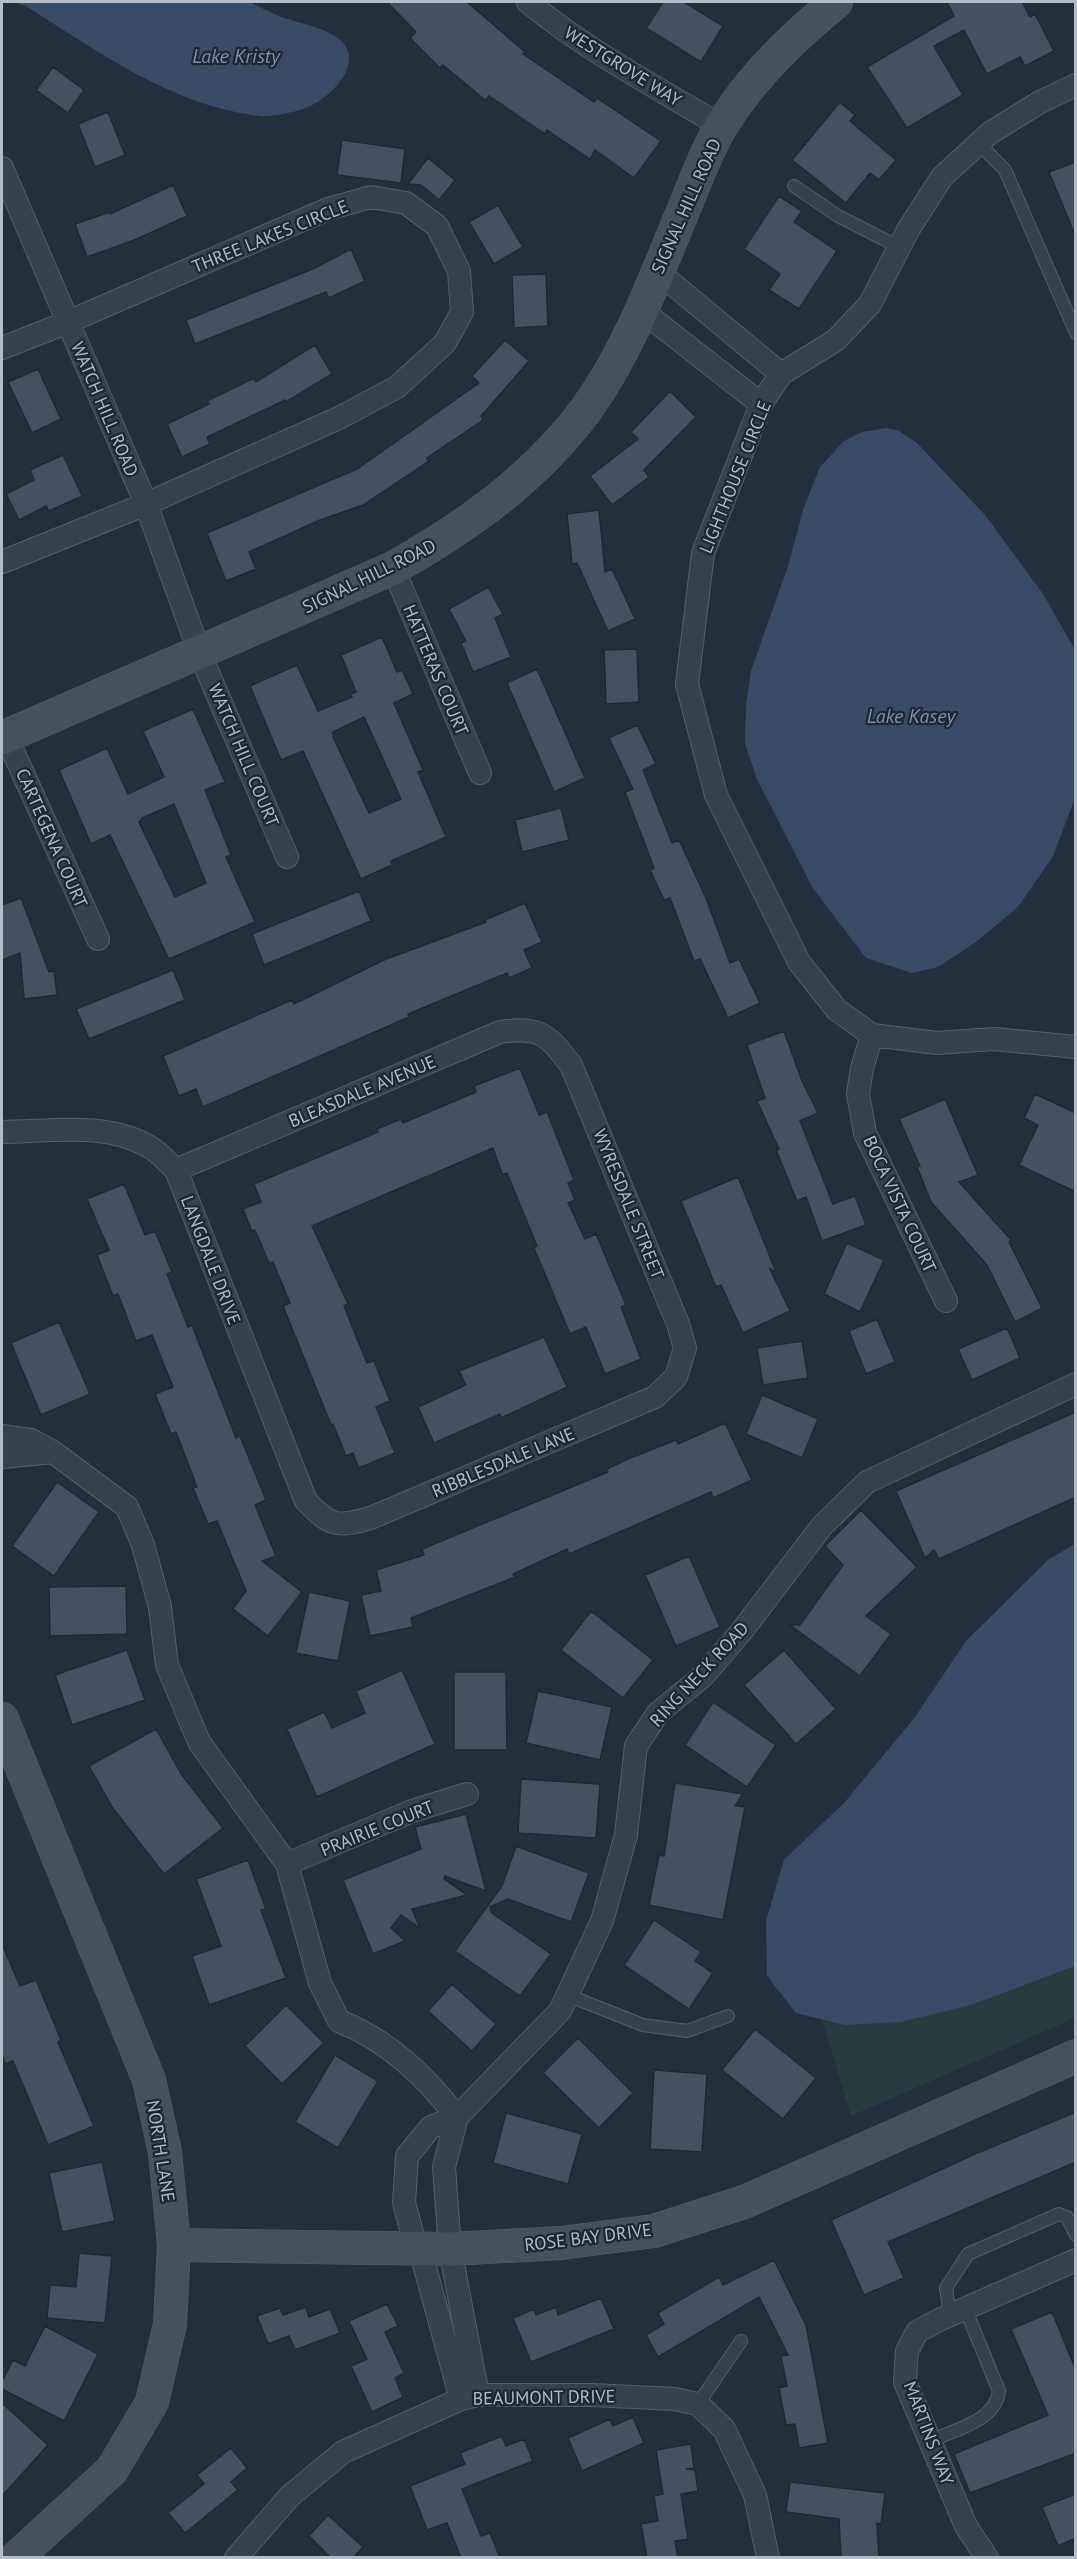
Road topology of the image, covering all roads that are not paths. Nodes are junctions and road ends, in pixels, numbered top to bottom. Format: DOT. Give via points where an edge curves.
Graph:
graph roads {
  1 [pos="528,2"];
  2 [pos="831,3"];
  3 [pos="1076,85"];
  4 [pos="721,126"];
  5 [pos="979,144"];
  6 [pos="2,168"];
  7 [pos="794,186"];
  8 [pos="899,247"];
  9 [pos="657,271"];
  10 [pos="641,310"];
  11 [pos="68,322"];
  12 [pos="1076,333"];
  13 [pos="2,348"];
  14 [pos="781,374"];
  15 [pos="761,404"];
  16 [pos="146,504"];
  17 [pos="2,562"];
  18 [pos="393,568"];
  19 [pos="200,654"];
  20 [pos="4,737"];
  21 [pos="480,773"];
  22 [pos="287,857"];
  23 [pos="98,939"];
  24 [pos="872,1035"];
  25 [pos="550,1038"];
  26 [pos="1076,1047"];
  27 [pos="2,1132"];
  28 [pos="176,1170"];
  29 [pos="946,1301"];
  30 [pos="676,1377"];
  31 [pos="1076,1384"];
  32 [pos="2,1436"];
  33 [pos="53,1452"];
  34 [pos="2,1457"];
  35 [pos="322,1518"];
  36 [pos="2,1719"];
  37 [pos="467,1794"];
  38 [pos="287,1864"];
  39 [pos="567,1995"];
  40 [pos="728,2016"];
  41 [pos="1076,2055"];
  42 [pos="457,2117"];
  43 [pos="1076,2235"];
  44 [pos="174,2245"];
  45 [pos="416,2247"];
  46 [pos="450,2248"];
  47 [pos="1076,2260"];
  48 [pos="958,2312"];
  49 [pos="741,2341"];
  50 [pos="470,2397"];
  51 [pos="698,2404"];
  52 [pos="930,2441"];
  53 [pos="16,2558"];
  54 [pos="236,2558"];
  55 [pos="768,2558"];
  56 [pos="987,2558"];
  1 -- 4 [label="street, WESTGROVE WAY" via="578,38"];
  2 -- 4 [label="street, SIGNAL HILL ROAD" via="769,64"];
  3 -- 5 [label="street, LIGHTHOUSE CIRCLE" via="1040,102"];
  4 -- 9 [label="street, SIGNAL HILL ROAD"];
  5 -- 8 [label="street, LIGHTHOUSE CIRCLE" via="942,177"];
  5 -- 12 [label="lane" via="1005,170"];
  6 -- 11 [label="street, WATCH HILL ROAD"];
  7 -- 8 [label="lane" via="838,216"];
  8 -- 14 [label="street, LIGHTHOUSE CIRCLE" via="870,304 836,340"];
  9 -- 10 [label="street, SIGNAL HILL ROAD"];
  9 -- 14 [label="street"];
  10 -- 15 [label="street"];
  10 -- 18 [label="street, SIGNAL HILL ROAD" via="586,409 546,456 474,519"];
  11 -- 13 [label="street, THREE LAKES CIRCLE"];
  11 -- 16 [label="street, WATCH HILL ROAD"];
  11 -- 16 [label="street, THREE LAKES CIRCLE" via="328,209 371,197 406,203 437,226 459,271 462,312 445,343 398,387 339,418"];
  14 -- 15 [label="street, LIGHTHOUSE CIRCLE"];
  15 -- 24 [label="street, LIGHTHOUSE CIRCLE" via="703,553 687,684 716,795 799,962 837,1010"];
  16 -- 17 [label="street, THREE LAKES CIRCLE"];
  16 -- 19 [label="street, WATCH HILL ROAD"];
  18 -- 19 [label="street, SIGNAL HILL ROAD"];
  18 -- 21 [label="street, HATTERAS COURT"];
  19 -- 20 [label="street, SIGNAL HILL ROAD"];
  19 -- 22 [label="street, WATCH HILL COURT"];
  20 -- 23 [label="street, CARTEGENA COURT"];
  24 -- 26 [label="street, LIGHTHOUSE CIRCLE" via="937,1043 994,1039"];
  24 -- 29 [label="street, BOCA VISTA COURT" via="858,1094 865,1133"];
  25 -- 28 [label="street, BLEASDALE AVENUE" via="523,1028 500,1032"];
  25 -- 30 [label="street, WYRESDALE STREET" via="571,1065 678,1324 686,1348"];
  27 -- 28 [label="street, LANGDALE DRIVE" via="85,1130 120,1135 149,1146"];
  28 -- 35 [label="street, LANGDALE DRIVE" via="306,1501"];
  30 -- 35 [label="street, RIBBLESDALE LANE" via="655,1397 373,1517 346,1526"];
  31 -- 39 [label="street, RING NECK ROAD" via="867,1482 822,1526 703,1676 658,1713 636,1746 626,1835 602,1921"];
  32 -- 33 [label="street" via="31,1440"];
  33 -- 34 [label="street"];
  33 -- 38 [label="street" via="127,1507 143,1545 160,1607 166,1665 199,1742"];
  36 -- 44 [label="street, NORTH LANE" via="149,2080 165,2152"];
  37 -- 38 [label="street, PRAIRIE COURT" via="412,1811"];
  38 -- 42 [label="street" via="320,1983 339,2020 360,2029 404,2061 429,2082"];
  39 -- 40 [label="lane" via="643,2025 687,2031"];
  39 -- 42 [label="street, RING NECK ROAD" via="560,2011"];
  41 -- 46 [label="street, ROSE BAY DRIVE" via="744,2202 654,2231 561,2243"];
  42 -- 45 [label="street, RING NECK ROAD" via="431,2127 407,2156 404,2203"];
  42 -- 46 [label="street, RING NECK ROAD" via="444,2167"];
  43 -- 48 [label="lane" via="1067,2217 1059,2214 968,2254 946,2288"];
  44 -- 45 [label="street, ROSE BAY DRIVE"];
  44 -- 53 [label="street, NORTH LANE" via="170,2324 152,2402 112,2470"];
  45 -- 46 [label="street, ROSE BAY DRIVE"];
  45 -- 50 [label="street, RING NECK ROAD"];
  46 -- 50 [label="street, RING NECK ROAD"];
  47 -- 48 [label="street, MARTINS WAY"];
  48 -- 52 [label="street, MARTINS WAY" via="917,2332 907,2351 905,2382"];
  48 -- 52 [label="lane" via="999,2391 998,2402 991,2412"];
  49 -- 51 [label="lane"];
  50 -- 51 [label="street, BEAUMONT DRIVE" via="592,2395 675,2399"];
  50 -- 54 [label="street, BEAUMONT DRIVE" via="343,2452 290,2496"];
  51 -- 55 [label="street" via="724,2429 755,2495"];
  52 -- 56 [label="street, MARTINS WAY" via="966,2526"];
}
